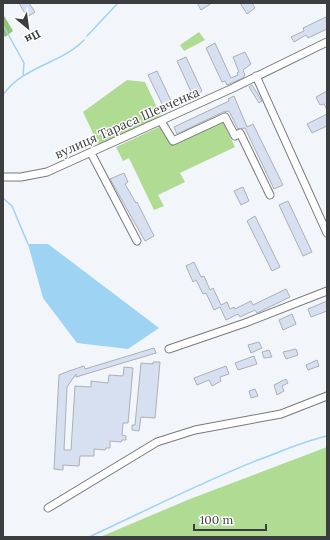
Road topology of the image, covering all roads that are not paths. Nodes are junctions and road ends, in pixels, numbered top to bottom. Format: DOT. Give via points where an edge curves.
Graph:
graph roads {
  1 [pos="327,42"];
  2 [pos="256,76"];
  3 [pos="161,121"];
  4 [pos="91,153"];
  5 [pos="3,178"];
  6 [pos="270,195"];
  7 [pos="327,233"];
  8 [pos="137,241"];
  9 [pos="327,291"];
  10 [pos="170,350"];
  11 [pos="327,396"];
  12 [pos="48,508"];
  1 -- 2 [label="street, вулиця Тараса Шевченка"];
  2 -- 3 [label="street, вулиця Тараса Шевченка"];
  2 -- 7 [label="street"];
  3 -- 4 [label="street, вулиця Тараса Шевченка"];
  3 -- 6 [label="street" via="173,141 225,117 235,136 240,133"];
  4 -- 5 [label="street, вулиця Тараса Шевченка" via="47,172"];
  4 -- 8 [label="street"];
  9 -- 10 [label="street"];
  11 -- 12 [label="street" via="281,414 195,430 157,442"];
}
